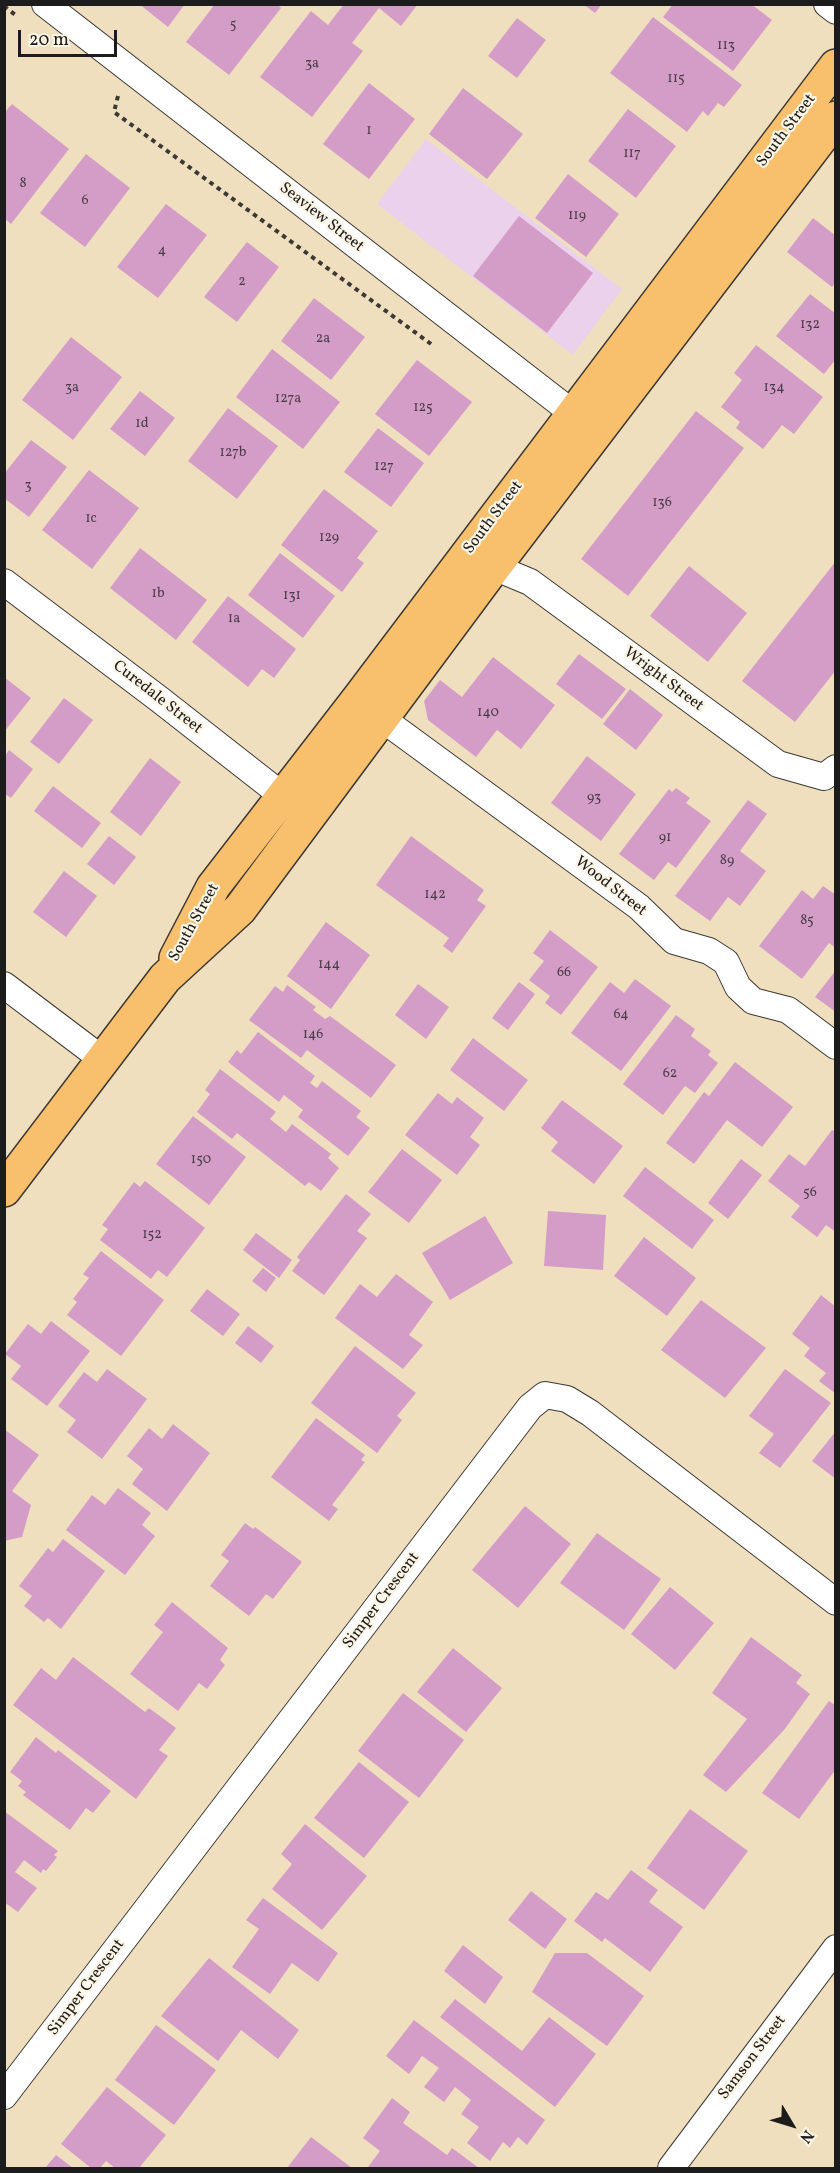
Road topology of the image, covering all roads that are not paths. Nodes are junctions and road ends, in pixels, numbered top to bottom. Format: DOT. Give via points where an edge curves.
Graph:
graph roads {
  1 [pos="45,4"];
  2 [pos="827,4"];
  3 [pos="836,11"];
  4 [pos="836,66"];
  5 [pos="836,118"];
  6 [pos="585,424"];
  7 [pos="494,567"];
  8 [pos="4,582"];
  9 [pos="381,718"];
  10 [pos="836,768"];
  11 [pos="297,806"];
  12 [pos="4,985"];
  13 [pos="836,1046"];
  14 [pos="102,1059"];
  15 [pos="4,1190"];
  16 [pos="836,1602"];
  17 [pos="836,1948"];
  18 [pos="4,2096"];
  19 [pos="671,2169"];
  1 -- 6 [label="street, Seaview Street"];
  2 -- 3 [label="street"];
  4 -- 6 [label="main road, South Street"];
  5 -- 6 [label="main road, South Street"];
  6 -- 7 [label="main road, South Street"];
  6 -- 11 [label="main road, South Street"];
  7 -- 9 [label="main road, South Street"];
  7 -- 10 [label="street, Wright Street" via="530,582 778,764 824,777"];
  8 -- 11 [label="street, Curedale Street"];
  9 -- 11 [label="main road, South Street"];
  9 -- 13 [label="street, Wood Street" via="639,907 674,941 709,951 726,962 738,987 753,1001 788,1010"];
  11 -- 14 [label="main road, South Street" via="240,909 165,978"];
  12 -- 14 [label="street"];
  14 -- 15 [label="main road, South Street"];
  16 -- 18 [label="street, Simper Crescent" via="590,1413 567,1399 545,1395 530,1407"];
  17 -- 19 [label="street, Samson Street"];
}
